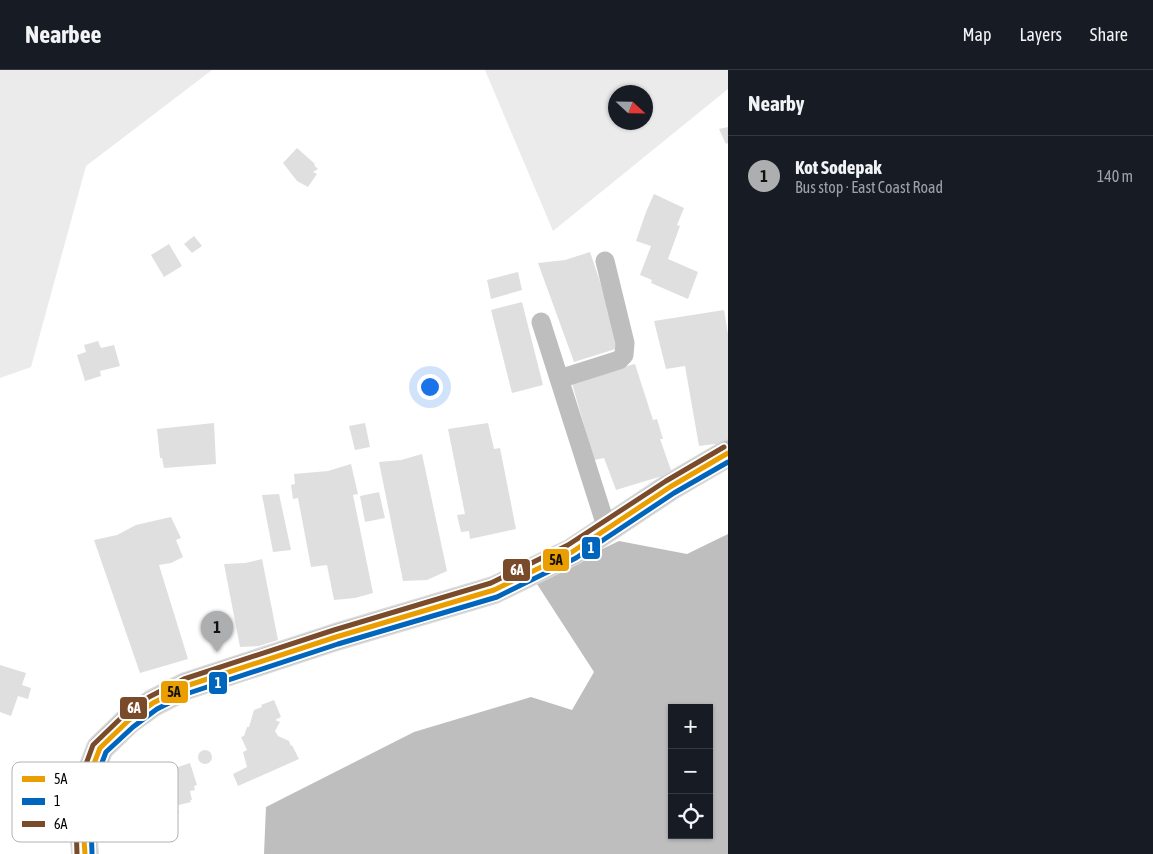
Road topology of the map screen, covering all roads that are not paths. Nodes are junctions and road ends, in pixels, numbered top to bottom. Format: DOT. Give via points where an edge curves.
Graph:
graph roads {
  1 [pos="605,261"];
  2 [pos="541,322"];
  3 [pos="559,379"];
  4 [pos="728,453"];
  5 [pos="607,529"];
  6 [pos="95,762"];
  1 -- 3 [label="lane" via="626,343 624,355 618,360"];
  2 -- 3 [label="lane"];
  3 -- 5 [label="lane"];
  4 -- 5 [label="main road"];
  5 -- 6 [label="main road" via="572,552 494,590 186,686 128,721 100,748"];
}
